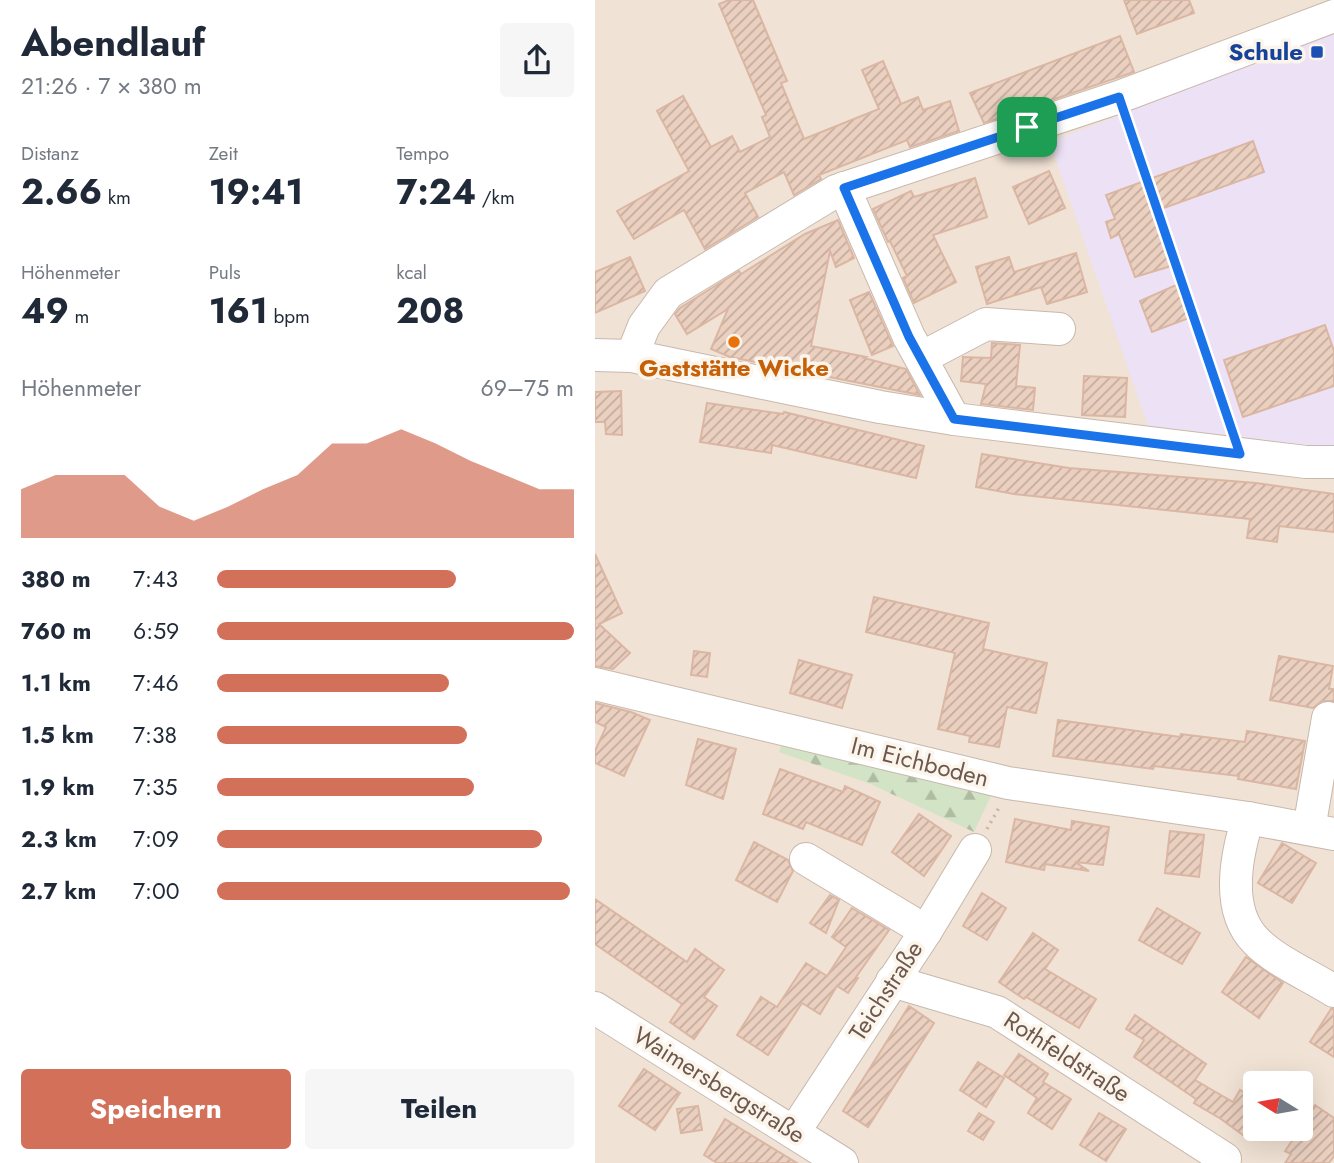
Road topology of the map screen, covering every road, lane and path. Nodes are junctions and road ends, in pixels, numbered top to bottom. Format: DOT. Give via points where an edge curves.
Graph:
graph roads {
  1 [pos="1334,16"];
  2 [pos="1119,97"];
  3 [pos="844,188"];
  4 [pos="1059,329"];
  5 [pos="595,355"];
  6 [pos="632,356"];
  7 [pos="921,358"];
  8 [pos="954,419"];
  9 [pos="1240,454"];
  10 [pos="1334,462"];
  11 [pos="595,684"];
  12 [pos="1328,718"];
  13 [pos="1248,818"];
  14 [pos="1321,832"];
  15 [pos="975,849"];
  16 [pos="806,859"];
  17 [pos="926,931"];
  18 [pos="893,981"];
  19 [pos="1334,991"];
  20 [pos="595,1008"];
  21 [pos="794,1132"];
  22 [pos="842,1163"];
  23 [pos="1223,1163"];
  1 -- 2 [label="street"];
  2 -- 3 [label="street"];
  2 -- 9 [label="path"];
  3 -- 6 [label="street" via="668,293 644,327"];
  3 -- 7 [label="street"];
  4 -- 7 [label="street" via="986,324"];
  5 -- 6 [label="street"];
  6 -- 8 [label="street"];
  7 -- 8 [label="street"];
  8 -- 9 [label="street"];
  9 -- 10 [label="street"];
  11 -- 13 [label="street, Im Eichboden" via="1008,783"];
  12 -- 14 [label="street"];
  13 -- 14 [label="street, Im Eichboden"];
  13 -- 19 [label="street" via="1236,877 1239,914 1256,941"];
  15 -- 17 [label="street, Teichstraße"];
  16 -- 17 [label="street"];
  17 -- 18 [label="street, Teichstraße"];
  18 -- 21 [label="street, Teichstraße"];
  18 -- 23 [label="street, Rothfeldstraße" via="997,1012 1225,1159"];
  20 -- 21 [label="street, Waimersbergstraße"];
  21 -- 22 [label="street, Waimersbergstraße"];
}
